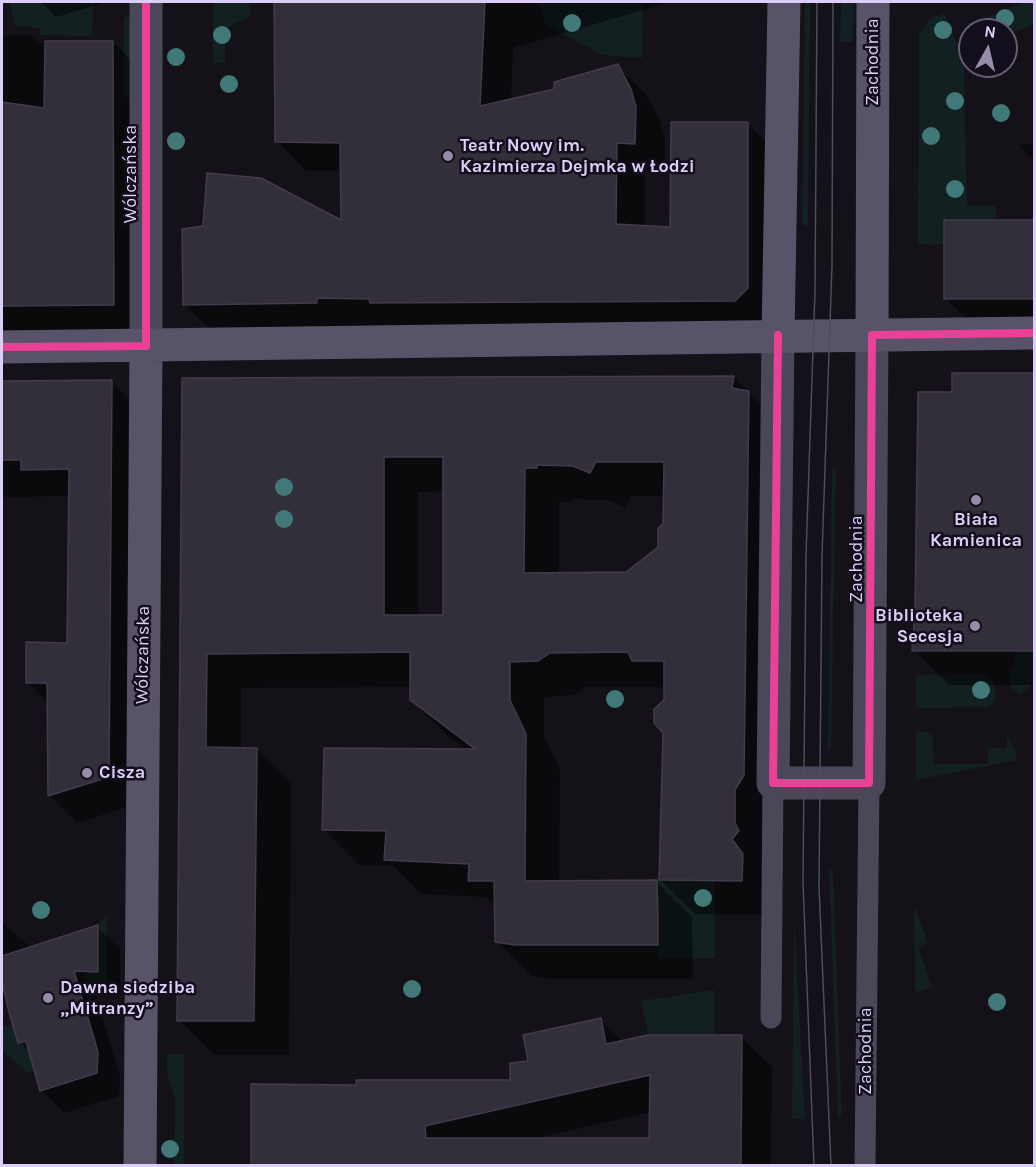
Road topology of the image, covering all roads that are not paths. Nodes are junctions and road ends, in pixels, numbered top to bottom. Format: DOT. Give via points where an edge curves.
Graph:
graph roads {
  1 [pos="146,2"];
  2 [pos="784,2"];
  3 [pos="873,2"];
  4 [pos="1035,333"];
  5 [pos="778,335"];
  6 [pos="872,335"];
  7 [pos="2,346"];
  8 [pos="146,346"];
  9 [pos="773,783"];
  10 [pos="869,783"];
  11 [pos="771,1018"];
  12 [pos="140,1166"];
  13 [pos="865,1166"];
  1 -- 8 [label="street, Wólczańska"];
  2 -- 5 [label="main road"];
  3 -- 6 [label="main road, Zachodnia"];
  4 -- 6 [label="main road"];
  5 -- 6 [label="main road"];
  5 -- 8 [label="main road"];
  5 -- 9 [label="street"];
  6 -- 10 [label="street, Zachodnia"];
  7 -- 8 [label="main road"];
  8 -- 12 [label="main road, Wólczańska"];
  9 -- 10 [label="street"];
  9 -- 11 [label="lane"];
  10 -- 13 [label="lane, Zachodnia"];
}
